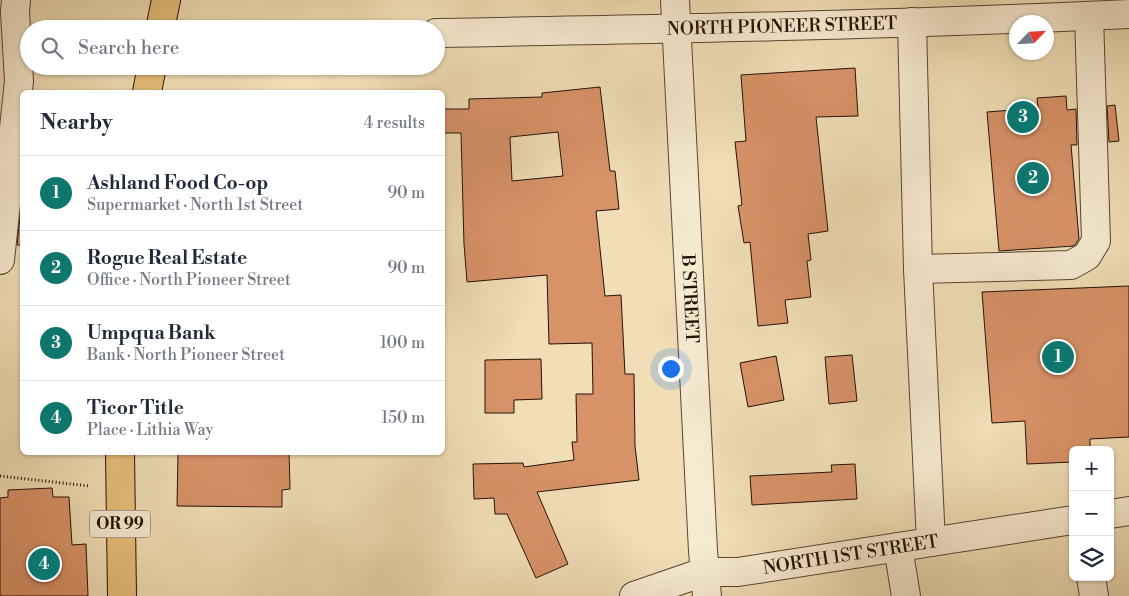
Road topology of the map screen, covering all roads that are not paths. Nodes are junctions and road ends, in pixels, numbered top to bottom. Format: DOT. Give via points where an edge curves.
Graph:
graph roads {
  1 [pos="16,0"];
  2 [pos="166,0"];
  3 [pos="675,0"];
  4 [pos="1017,10"];
  5 [pos="1129,14"];
  6 [pos="1089,16"];
  7 [pos="162,20"];
  8 [pos="912,22"];
  9 [pos="676,28"];
  10 [pos="445,33"];
  11 [pos="15,42"];
  12 [pos="150,75"];
  13 [pos="147,90"];
  14 [pos="0,260"];
  15 [pos="918,269"];
  16 [pos="120,455"];
  17 [pos="1129,511"];
  18 [pos="1114,513"];
  19 [pos="1069,521"];
  20 [pos="931,542"];
  21 [pos="898,547"];
  22 [pos="1092,581"];
  23 [pos="706,584"];
  24 [pos="122,596"];
  25 [pos="634,596"];
  26 [pos="906,596"];
  27 [pos="1094,596"];
  1 -- 11 [label="street"];
  2 -- 7 [label="main road"];
  3 -- 9 [label="street, B STREET"];
  4 -- 6 [label="street, NORTH PIONEER STREET"];
  4 -- 8 [label="street, NORTH PIONEER STREET"];
  5 -- 6 [label="street, NORTH PIONEER STREET"];
  6 -- 15 [label="street" via="1096,240 1087,256 1072,265"];
  8 -- 9 [label="street, NORTH PIONEER STREET"];
  8 -- 15 [label="street"];
  9 -- 10 [label="street, NORTH PIONEER STREET"];
  9 -- 23 [label="street, B STREET"];
  11 -- 14 [label="street" via="19,81"];
  12 -- 13 [label="main road"];
  15 -- 20 [label="street"];
  16 -- 24 [label="main road, OR 99"];
  17 -- 18 [label="street"];
  19 -- 20 [label="street, NORTH 1ST STREET"];
  20 -- 21 [label="street, NORTH 1ST STREET"];
  21 -- 23 [label="street, NORTH 1ST STREET" via="738,572"];
  21 -- 26 [label="street"];
  22 -- 27 [label="street"];
  23 -- 25 [label="street, NORTH 1ST STREET"];
}
